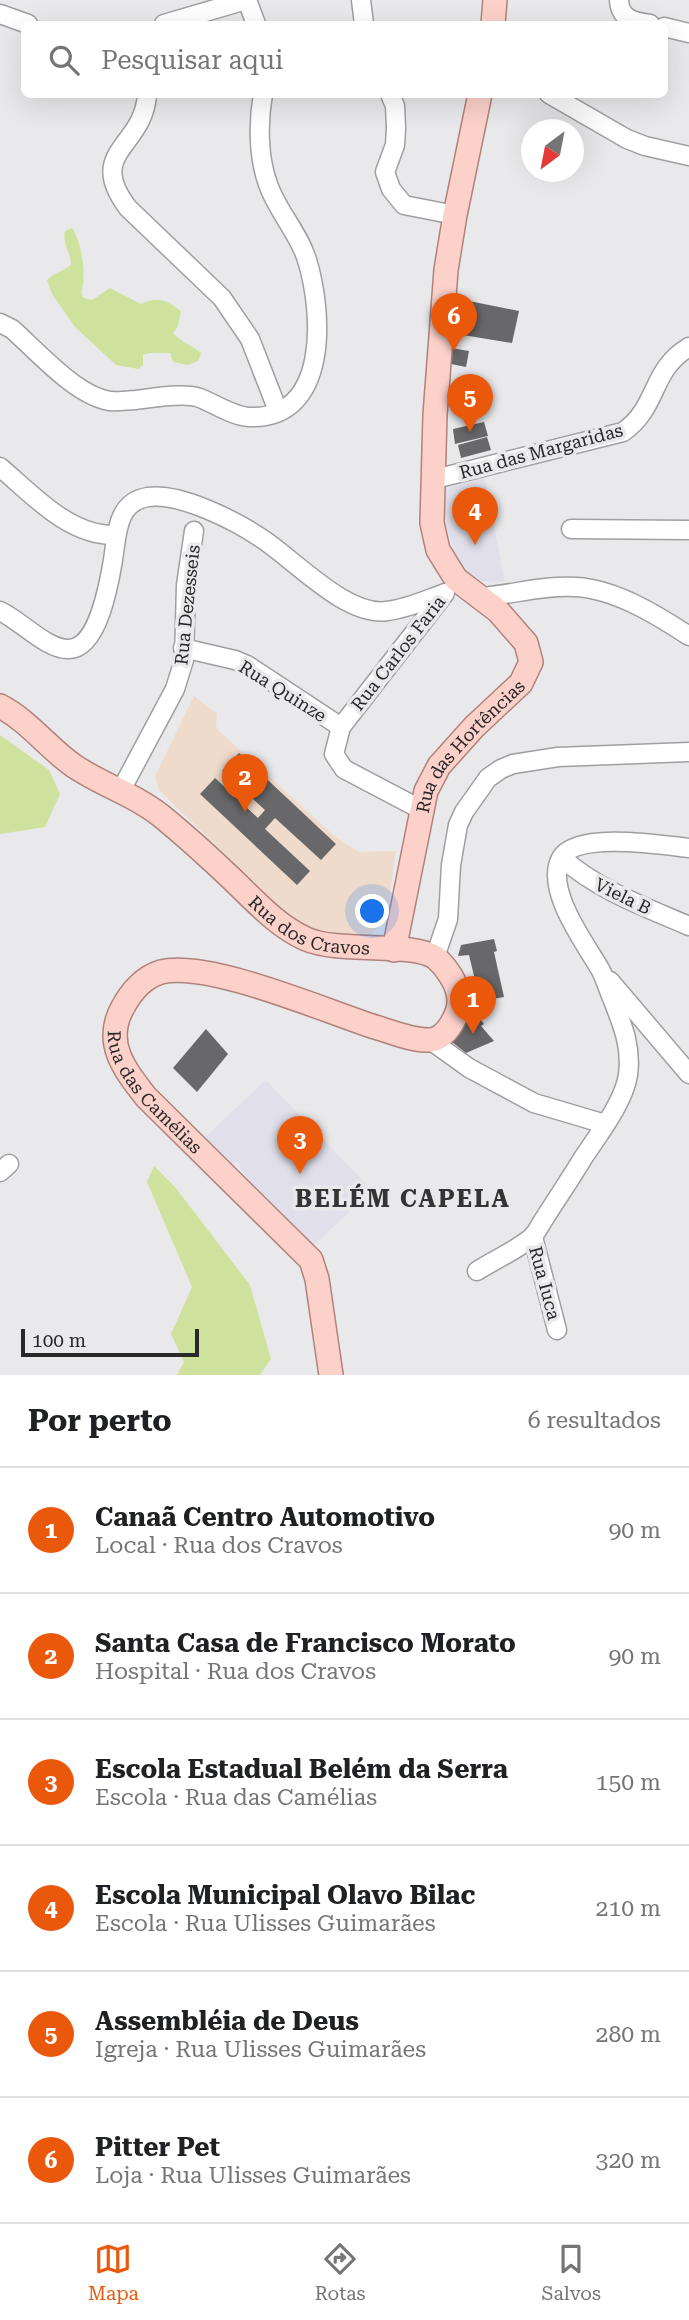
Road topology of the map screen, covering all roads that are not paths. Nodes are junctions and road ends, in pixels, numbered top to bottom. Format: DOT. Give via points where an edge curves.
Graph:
graph roads {
  1 [pos="246,0"];
  2 [pos="361,0"];
  3 [pos="495,0"];
  4 [pos="619,0"];
  5 [pos="0,14"];
  6 [pos="174,21"];
  7 [pos="255,21"];
  8 [pos="364,21"];
  9 [pos="493,21"];
  10 [pos="631,21"];
  11 [pos="21,22"];
  12 [pos="668,28"];
  13 [pos="689,33"];
  14 [pos="146,98"];
  15 [pos="263,98"];
  16 [pos="392,98"];
  17 [pos="479,98"];
  18 [pos="556,98"];
  19 [pos="689,156"];
  20 [pos="455,215"];
  21 [pos="0,323"];
  22 [pos="689,347"];
  23 [pos="278,411"];
  24 [pos="0,467"];
  25 [pos="435,479"];
  26 [pos="188,503"];
  27 [pos="209,511"];
  28 [pos="571,529"];
  29 [pos="689,530"];
  30 [pos="194,531"];
  31 [pos="115,535"];
  32 [pos="450,587"];
  33 [pos="482,599"];
  34 [pos="0,611"];
  35 [pos="689,636"];
  36 [pos="183,648"];
  37 [pos="0,706"];
  38 [pos="341,727"];
  39 [pos="689,752"];
  40 [pos="120,792"];
  41 [pos="421,809"];
  42 [pos="689,848"];
  43 [pos="562,858"];
  44 [pos="689,926"];
  45 [pos="394,950"];
  46 [pos="435,957"];
  47 [pos="601,971"];
  48 [pos="430,1040"];
  49 [pos="689,1074"];
  50 [pos="605,1124"];
  51 [pos="533,1237"];
  52 [pos="477,1271"];
  53 [pos="557,1330"];
  54 [pos="331,1375"];
  1 -- 6 [label="street"];
  1 -- 7 [label="street"];
  2 -- 8 [label="street"];
  3 -- 9 [label="main road"];
  4 -- 10 [label="street" via="620,9"];
  5 -- 11 [label="street"];
  12 -- 13 [label="street"];
  14 -- 23 [label="street" via="140,123 112,167 116,191 222,298 250,339"];
  15 -- 23 [label="street" via="263,166 268,185 307,257 318,316 313,368 306,386 297,399"];
  16 -- 20 [label="street" via="395,145 385,172 391,190 404,205"];
  17 -- 20 [label="main road"];
  18 -- 19 [label="street" via="627,139"];
  20 -- 25 [label="main road" via="440,333"];
  21 -- 23 [label="street" via="92,396 110,401 195,396 246,417"];
  22 -- 25 [label="street, Rua das Margaridas" via="671,359 646,409 623,432"];
  24 -- 31 [label="street" via="76,527"];
  25 -- 32 [label="main road" via="432,523"];
  26 -- 27 [label="street"];
  26 -- 30 [label="street, Rua Dezesseis"];
  26 -- 31 [label="street" via="160,497 136,500 127,507"];
  27 -- 30 [label="street, Rua Dezesseis"];
  27 -- 32 [label="street" via="261,538 351,604 387,612"];
  28 -- 29 [label="street"];
  30 -- 36 [label="street, Rua Dezesseis"];
  31 -- 34 [label="street" via="97,625 78,647 53,646"];
  32 -- 33 [label="main road, Rua das Hortências"];
  32 -- 38 [label="street, Rua Carlos Faria"];
  33 -- 35 [label="street" via="577,587 620,598"];
  33 -- 41 [label="main road, Rua das Hortências" via="526,643 529,669 521,683 439,766"];
  36 -- 38 [label="street, Rua Quinze" via="247,665"];
  36 -- 40 [label="street, Rua Dezesseis" via="175,689"];
  37 -- 40 [label="main road, Rua dos Cravos" via="73,765"];
  38 -- 41 [label="street" via="334,754 344,769"];
  39 -- 46 [label="street" via="558,757 513,764 488,778 458,825 447,919"];
  40 -- 45 [label="main road, Rua dos Cravos" via="165,818 267,913 305,938 330,946"];
  41 -- 45 [label="main road, Rua das Hortências"];
  42 -- 43 [label="street" via="586,843"];
  43 -- 44 [label="street, Viela B" via="606,889"];
  43 -- 47 [label="street" via="558,868 564,905"];
  45 -- 46 [label="main road, Rua dos Cravos" via="415,950"];
  46 -- 48 [label="main road" via="452,977 459,1004 445,1032"];
  47 -- 49 [label="street"];
  47 -- 50 [label="street" via="625,1029 629,1054 628,1077"];
  48 -- 50 [label="street" via="469,1068 534,1103"];
  48 -- 54 [label="main road, Rua das Camélias" via="400,1035 246,983 180,970 162,972 138,985 116,1019 117,1051 146,1097 311,1260"];
  50 -- 51 [label="street"];
  51 -- 52 [label="street"];
  51 -- 53 [label="street, Rua Iuca"];
}
